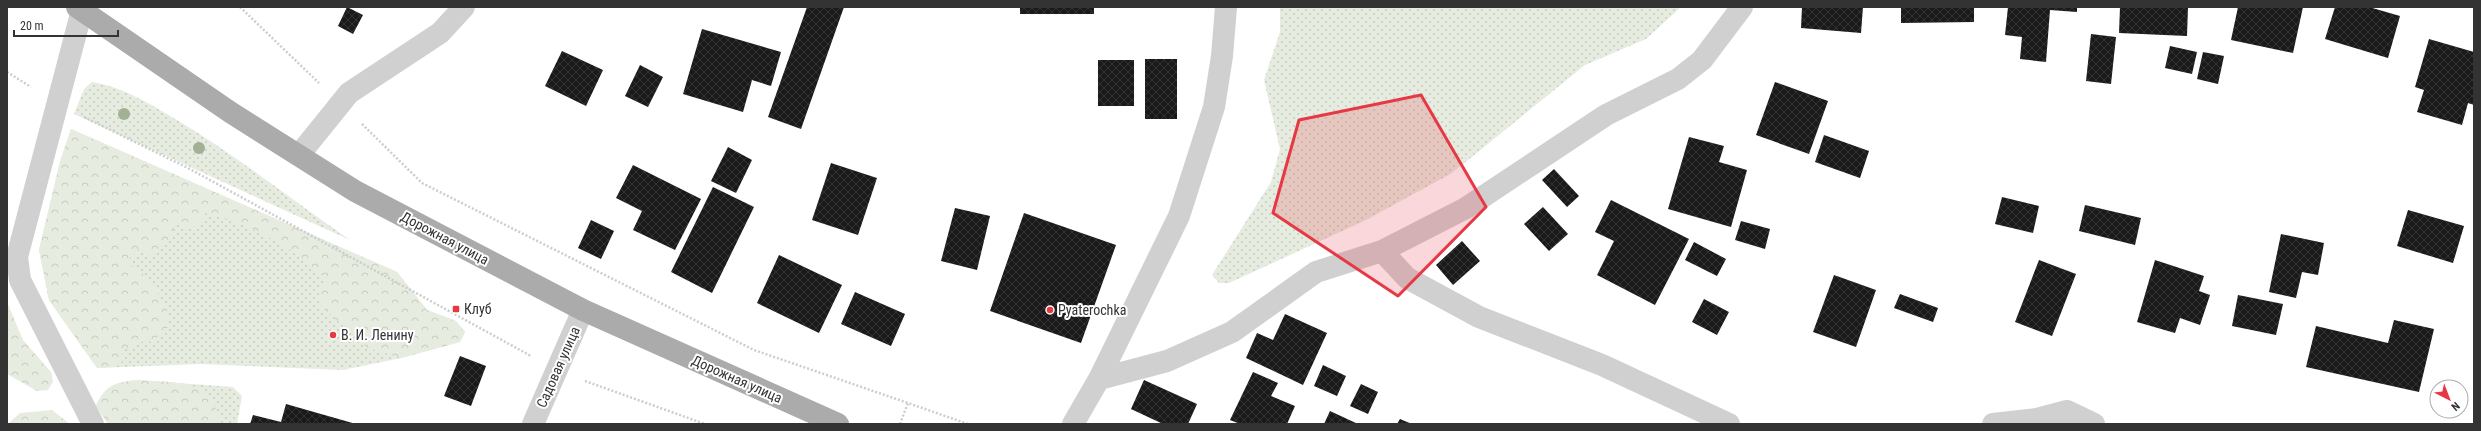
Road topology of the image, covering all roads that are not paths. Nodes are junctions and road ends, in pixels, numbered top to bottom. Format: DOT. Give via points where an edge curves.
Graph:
graph roads {
  1 [pos="464,7"];
  2 [pos="1226,7"];
  3 [pos="1742,7"];
  4 [pos="79,9"];
  5 [pos="299,155"];
  6 [pos="1382,251"];
  7 [pos="12,258"];
  8 [pos="584,310"];
  9 [pos="1099,379"];
  10 [pos="93,424"];
  11 [pos="533,424"];
  12 [pos="838,424"];
  13 [pos="1073,424"];
  14 [pos="1729,424"];
  15 [pos="1993,424"];
  16 [pos="2094,424"];
  1 -- 5 [label="street" via="440,33 349,93"];
  2 -- 9 [label="street" via="1214,107 1179,216"];
  3 -- 6 [label="street" via="1702,60 1678,79 1606,116 1466,208"];
  4 -- 5 [label="main road, Дорожная улица" via="230,112"];
  4 -- 7 [label="street" via="57,103"];
  5 -- 8 [label="main road, Дорожная улица" via="355,191"];
  6 -- 9 [label="street" via="1316,272 1232,332 1167,361"];
  6 -- 14 [label="street" via="1407,278 1479,317 1602,365"];
  7 -- 10 [label="street" via="20,280"];
  8 -- 11 [label="street, Садовая улица"];
  8 -- 12 [label="main road, Дорожная улица"];
  9 -- 13 [label="street"];
  15 -- 16 [label="street" via="2037,419 2068,411"];
}
